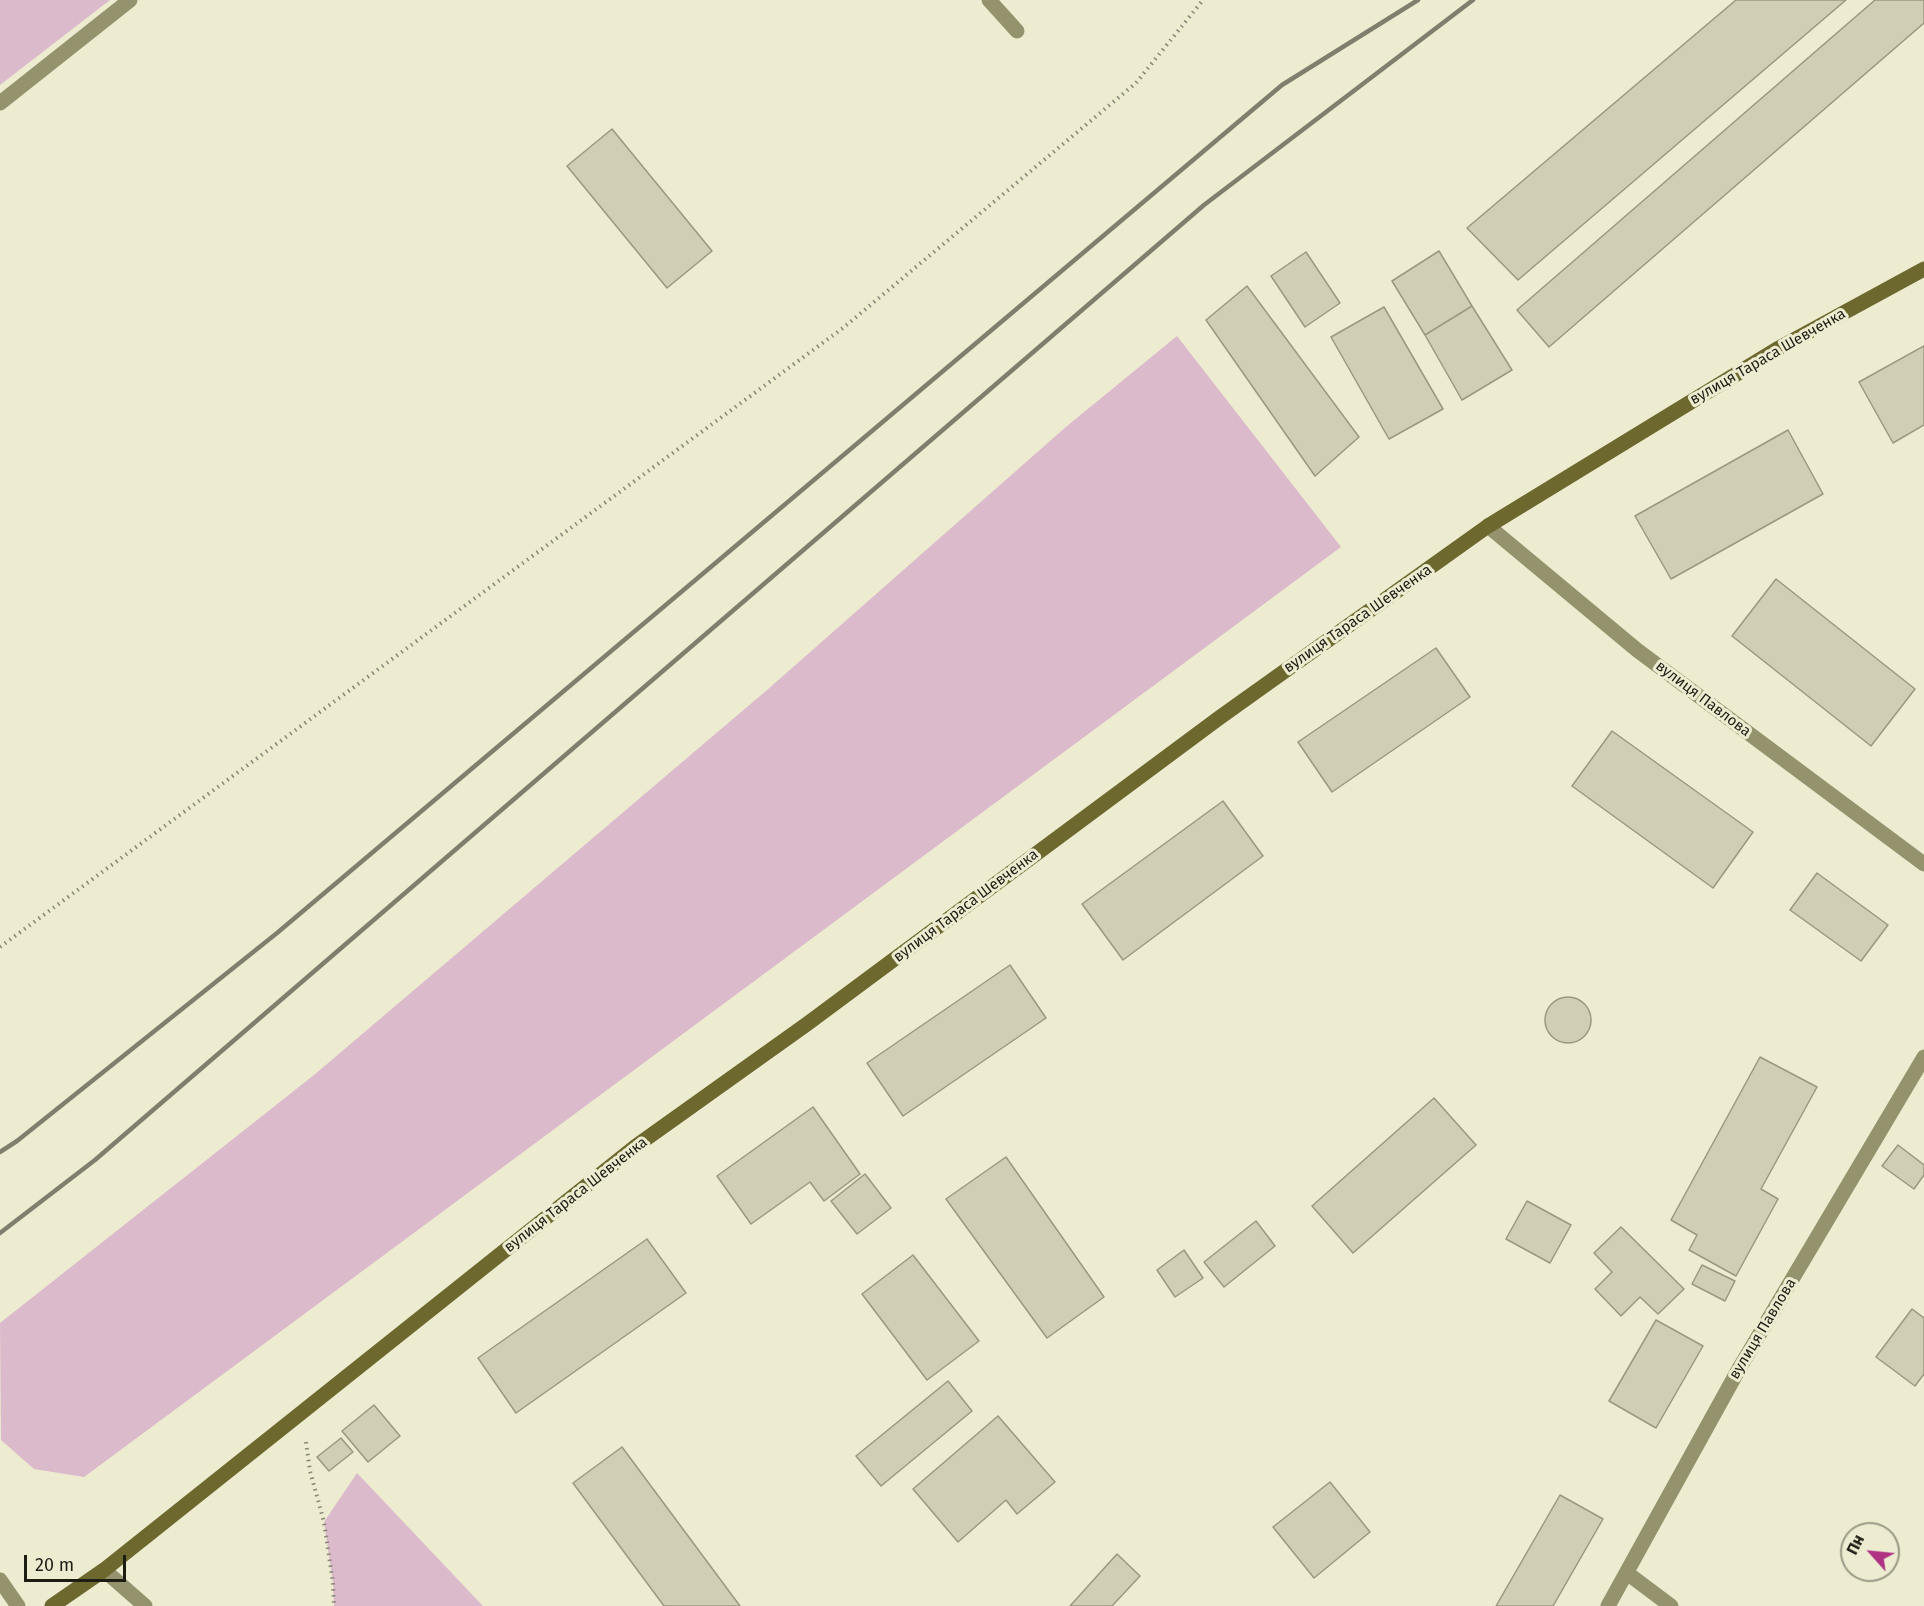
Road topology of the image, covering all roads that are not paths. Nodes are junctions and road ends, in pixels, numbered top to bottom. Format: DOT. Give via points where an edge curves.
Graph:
graph roads {
  1 [pos="130,0"];
  2 [pos="989,0"];
  3 [pos="1017,31"];
  4 [pos="0,103"];
  5 [pos="1924,269"];
  6 [pos="1488,526"];
  7 [pos="1924,864"];
  8 [pos="1924,1057"];
  9 [pos="104,1569"];
  10 [pos="1627,1573"];
  11 [pos="0,1580"];
  12 [pos="18,1606"];
  13 [pos="52,1606"];
  14 [pos="145,1606"];
  15 [pos="1608,1606"];
  16 [pos="1671,1606"];
  1 -- 4 [label="street"];
  2 -- 3 [label="street"];
  5 -- 6 [label="main road, вулиця Тараса Шевченка" via="1779,348"];
  6 -- 7 [label="street, вулиця Павлова" via="1637,650"];
  6 -- 9 [label="main road, вулиця Тараса Шевченка" via="1219,718 636,1146"];
  8 -- 10 [label="street, вулиця Павлова" via="1740,1367"];
  9 -- 13 [label="main road, вулиця Тараса Шевченка"];
  9 -- 14 [label="street"];
  10 -- 15 [label="street, вулиця Павлова"];
  10 -- 16 [label="street"];
  11 -- 12 [label="street"];
}
